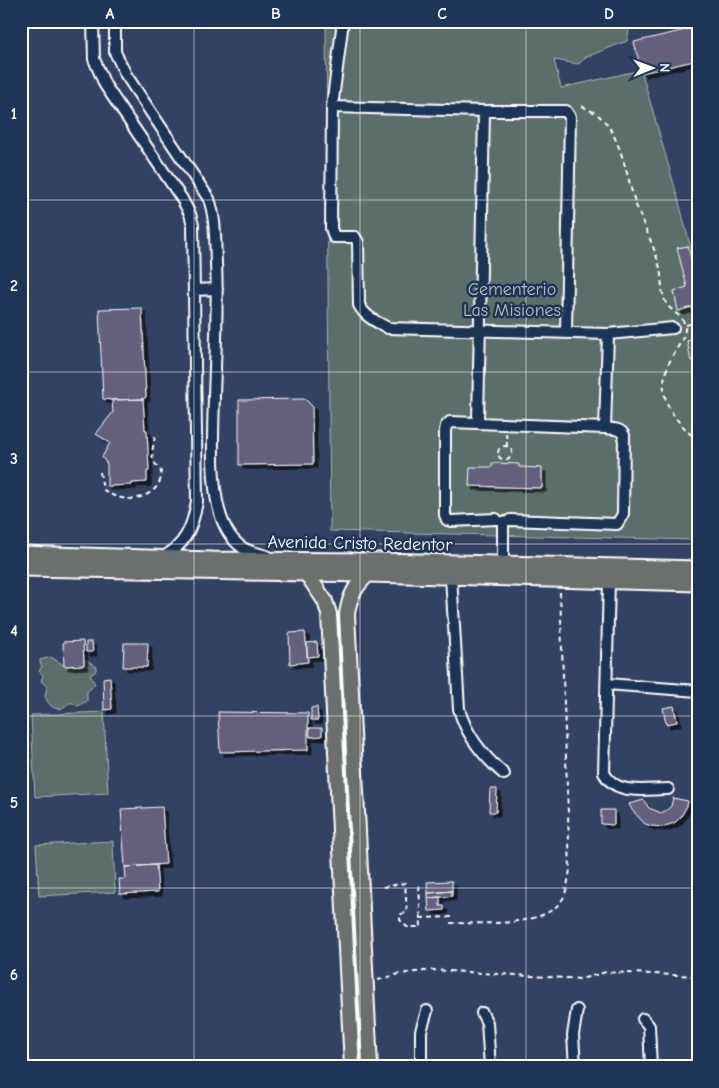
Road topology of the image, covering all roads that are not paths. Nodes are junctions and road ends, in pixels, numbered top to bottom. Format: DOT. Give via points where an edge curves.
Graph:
graph roads {
  1 [pos="93,21"];
  2 [pos="115,21"];
  3 [pos="344,21"];
  4 [pos="332,108"];
  5 [pos="484,112"];
  6 [pos="217,289"];
  7 [pos="194,290"];
  8 [pos="673,328"];
  9 [pos="480,331"];
  10 [pos="566,332"];
  11 [pos="608,334"];
  12 [pos="478,422"];
  13 [pos="605,428"];
  14 [pos="213,444"];
  15 [pos="197,446"];
  16 [pos="214,474"];
  17 [pos="197,475"];
  18 [pos="503,520"];
  19 [pos="21,554"];
  20 [pos="161,558"];
  21 [pos="274,559"];
  22 [pos="503,564"];
  23 [pos="21,568"];
  24 [pos="698,569"];
  25 [pos="306,573"];
  26 [pos="368,574"];
  27 [pos="451,576"];
  28 [pos="609,581"];
  29 [pos="698,583"];
  30 [pos="329,614"];
  31 [pos="347,614"];
  32 [pos="606,684"];
  33 [pos="698,691"];
  34 [pos="504,774"];
  35 [pos="668,788"];
  36 [pos="348,980"];
  37 [pos="366,982"];
  38 [pos="577,1010"];
  39 [pos="427,1011"];
  40 [pos="482,1013"];
  41 [pos="643,1019"];
  42 [pos="352,1067"];
  43 [pos="370,1067"];
  44 [pos="420,1067"];
  45 [pos="490,1067"];
  46 [pos="574,1067"];
  47 [pos="651,1067"];
  1 -- 7 [label="street" via="94,60 105,85 190,214"];
  2 -- 6 [label="street" via="115,52 126,75 209,199 214,219"];
  3 -- 4 [label="street"];
  4 -- 5 [label="street"];
  4 -- 9 [label="street" via="331,233 334,237 354,237 358,242 359,305 362,311 388,328"];
  5 -- 9 [label="street"];
  5 -- 10 [label="street" via="566,111 570,117"];
  6 -- 7 [label="street"];
  6 -- 14 [label="street"];
  7 -- 15 [label="street"];
  8 -- 11 [label="street"];
  9 -- 10 [label="street"];
  9 -- 12 [label="street"];
  10 -- 11 [label="street"];
  11 -- 13 [label="street"];
  12 -- 13 [label="street"];
  12 -- 18 [label="street" via="450,422 446,426 445,515 451,521"];
  13 -- 18 [label="street" via="618,429 624,435 623,514 617,524"];
  14 -- 15 [label="street" via="205,451"];
  14 -- 16 [label="street"];
  15 -- 17 [label="street"];
  16 -- 17 [label="street" via="206,464"];
  16 -- 21 [label="street" via="220,516 226,531 244,548"];
  17 -- 20 [label="street" via="197,501 192,524 181,544"];
  18 -- 22 [label="street"];
  19 -- 20 [label="highway, Avenida Cristo Redentor"];
  20 -- 21 [label="highway, Avenida Cristo Redentor"];
  21 -- 22 [label="highway, Avenida Cristo Redentor"];
  22 -- 24 [label="highway, Avenida Cristo Redentor"];
  23 -- 25 [label="highway, Avenida Cristo Redentor"];
  25 -- 26 [label="highway, Avenida Cristo Redentor"];
  25 -- 30 [label="main road" via="325,601"];
  26 -- 27 [label="highway, Avenida Cristo Redentor"];
  26 -- 31 [label="main road" via="349,598"];
  27 -- 28 [label="highway, Avenida Cristo Redentor"];
  27 -- 34 [label="street" via="459,709 475,744"];
  28 -- 29 [label="highway, Avenida Cristo Redentor"];
  28 -- 32 [label="street"];
  30 -- 31 [label="main road"];
  30 -- 36 [label="main road"];
  31 -- 37 [label="main road"];
  32 -- 33 [label="street"];
  32 -- 35 [label="street" via="604,773 608,781 621,789"];
  36 -- 37 [label="main road"];
  36 -- 42 [label="main road"];
  37 -- 43 [label="main road"];
  38 -- 46 [label="street" via="573,1035"];
  39 -- 44 [label="street" via="421,1031"];
  40 -- 45 [label="street" via="487,1023"];
  41 -- 47 [label="street" via="649,1026"];
}
